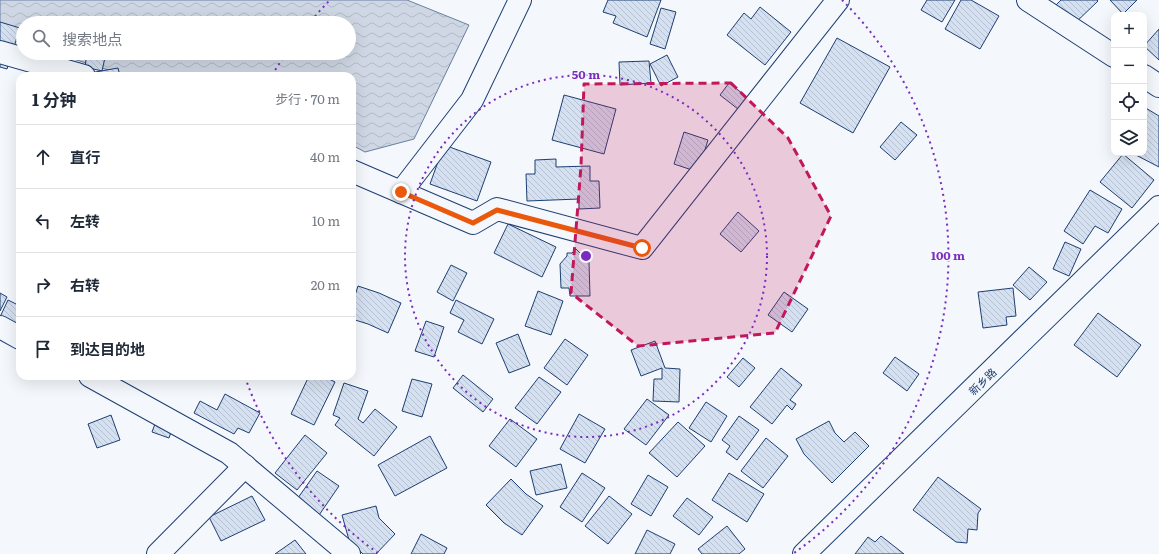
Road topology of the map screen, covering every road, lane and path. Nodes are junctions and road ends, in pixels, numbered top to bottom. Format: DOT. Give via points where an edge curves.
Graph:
graph roads {
  1 [pos="520,0"];
  2 [pos="838,0"];
  3 [pos="1028,0"];
  4 [pos="0,52"];
  5 [pos="1111,54"];
  6 [pos="16,57"];
  7 [pos="28,60"];
  8 [pos="70,72"];
  9 [pos="1147,78"];
  10 [pos="1159,86"];
  11 [pos="356,173"];
  12 [pos="401,192"];
  13 [pos="1159,207"];
  14 [pos="0,326"];
  15 [pos="16,336"];
  16 [pos="97,380"];
  17 [pos="245,466"];
  18 [pos="158,554"];
  19 [pos="349,554"];
  20 [pos="804,554"];
  1 -- 12 [label="street" via="472,100"];
  2 -- 12 [label="street" via="642,248 497,210 473,223"];
  3 -- 5 [label="street"];
  4 -- 6 [label="street"];
  7 -- 8 [label="street"];
  9 -- 10 [label="street"];
  11 -- 12 [label="street"];
  13 -- 20 [label="street, 新乡路"];
  14 -- 15 [label="street"];
  16 -- 17 [label="street" via="229,453"];
  17 -- 18 [label="street"];
  17 -- 19 [label="street"];
}
